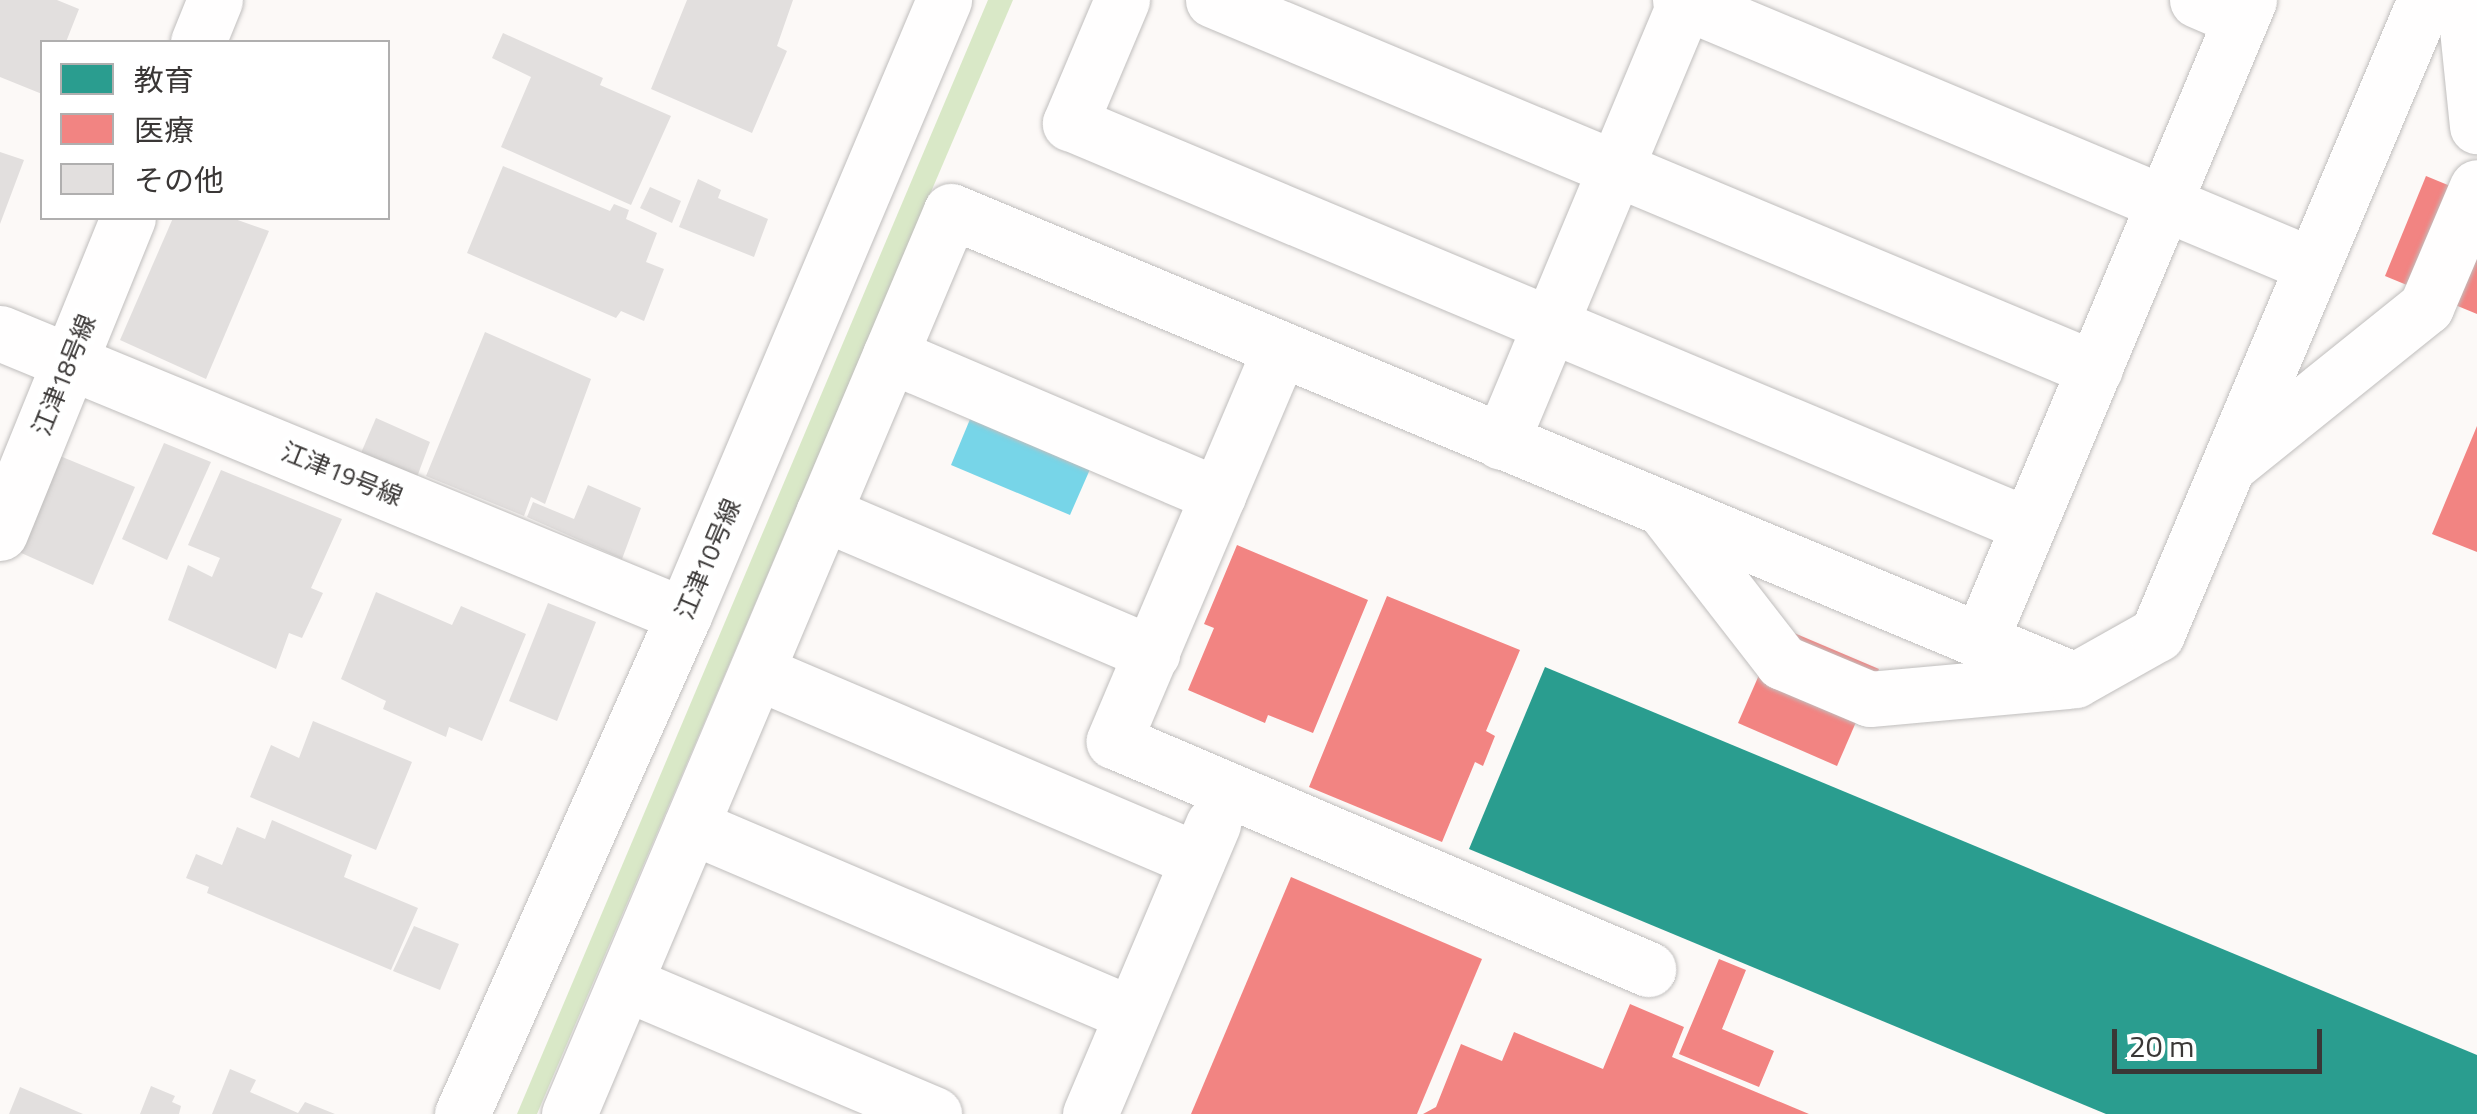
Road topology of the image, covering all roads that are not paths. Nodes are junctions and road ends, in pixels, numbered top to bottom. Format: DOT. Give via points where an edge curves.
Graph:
graph roads {
  1 [pos="215,0"];
  2 [pos="944,0"];
  3 [pos="1122,0"];
  4 [pos="1213,0"];
  5 [pos="2424,0"];
  6 [pos="2464,0"];
  7 [pos="1684,1"];
  8 [pos="2229,6"];
  9 [pos="199,40"];
  10 [pos="2477,126"];
  11 [pos="1615,168"];
  12 [pos="2477,187"];
  13 [pos="2164,203"];
  14 [pos="127,220"];
  15 [pos="2312,265"];
  16 [pos="1550,324"];
  17 [pos="0,334"];
  18 [pos="1280,349"];
  19 [pos="890,356"];
  20 [pos="70,362"];
  21 [pos="2095,369"];
  22 [pos="1500,442"];
  23 [pos="2227,466"];
  24 [pos="1218,495"];
  25 [pos="1664,510"];
  26 [pos="824,513"];
  27 [pos="2028,525"];
  28 [pos="0,533"];
  29 [pos="684,615"];
  30 [pos="1980,640"];
  31 [pos="1152,653"];
  32 [pos="757,672"];
  33 [pos="2075,680"];
  34 [pos="1228,789"];
  35 [pos="691,826"];
  36 [pos="1198,860"];
  37 [pos="1648,969"];
  38 [pos="625,982"];
  39 [pos="1132,1014"];
  40 [pos="462,1114"];
  41 [pos="570,1114"];
  42 [pos="934,1114"];
  43 [pos="1090,1114"];
  1 -- 9 [label="street"];
  2 -- 29 [label="street, 江津10号線"];
  3 -- 16 [label="street" via="1070,124"];
  4 -- 11 [label="street"];
  5 -- 15 [label="street"];
  6 -- 10 [label="street"];
  7 -- 11 [label="street"];
  7 -- 13 [label="street"];
  8 -- 13 [label="street"];
  11 -- 16 [label="street"];
  11 -- 21 [label="street"];
  12 -- 23 [label="street" via="2426,307"];
  13 -- 15 [label="street"];
  13 -- 21 [label="street"];
  14 -- 20 [label="street, 江津18号線"];
  15 -- 23 [label="street"];
  16 -- 22 [label="street"];
  16 -- 27 [label="street"];
  17 -- 20 [label="street, 江津19号線"];
  18 -- 19 [label="street" via="951,211"];
  18 -- 22 [label="street"];
  18 -- 24 [label="street"];
  19 -- 24 [label="street"];
  19 -- 26 [label="street"];
  20 -- 28 [label="street, 江津18号線"];
  20 -- 29 [label="street, 江津19号線"];
  21 -- 27 [label="street"];
  22 -- 25 [label="street"];
  23 -- 33 [label="street" via="2158,634"];
  24 -- 31 [label="street"];
  25 -- 30 [label="street"];
  25 -- 33 [label="street" via="1782,662 1870,699"];
  26 -- 31 [label="street"];
  26 -- 32 [label="street"];
  27 -- 30 [label="street"];
  29 -- 40 [label="street, 江津10号線"];
  30 -- 33 [label="street"];
  31 -- 34 [label="street" via="1114,741"];
  32 -- 35 [label="street"];
  32 -- 36 [label="street"];
  34 -- 36 [label="street"];
  34 -- 37 [label="street"];
  35 -- 38 [label="street"];
  35 -- 39 [label="street"];
  36 -- 39 [label="street"];
  38 -- 41 [label="street"];
  38 -- 42 [label="street"];
  39 -- 43 [label="street"];
}
